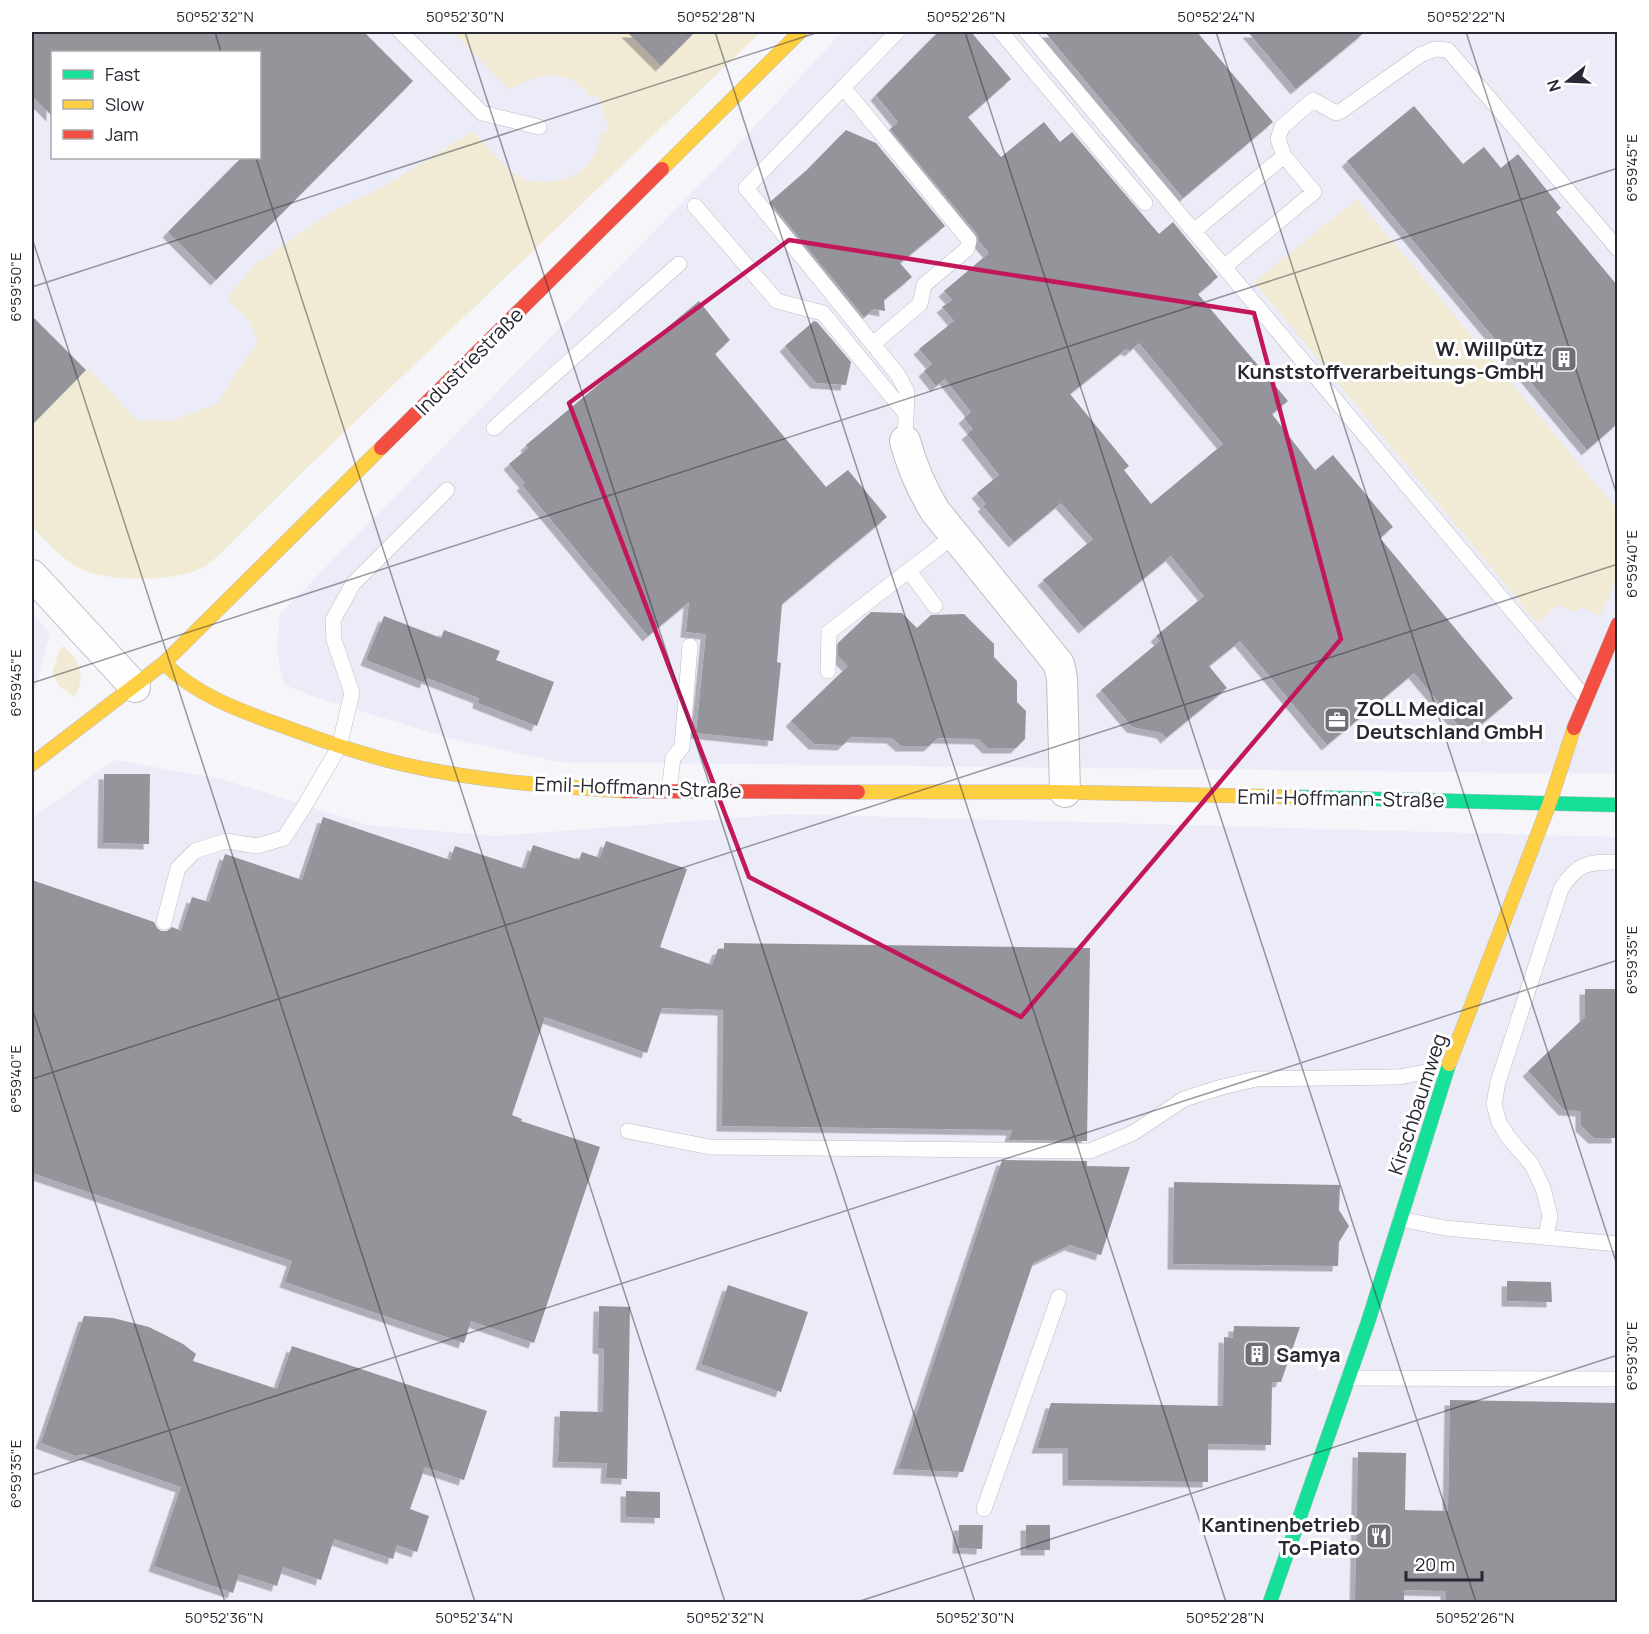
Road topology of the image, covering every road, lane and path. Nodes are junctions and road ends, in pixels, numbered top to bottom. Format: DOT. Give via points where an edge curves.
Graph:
graph roads {
  1 [pos="401,32"];
  2 [pos="800,32"];
  3 [pos="897,32"];
  4 [pos="1001,32"];
  5 [pos="1027,32"];
  6 [pos="843,87"];
  7 [pos="539,127"];
  8 [pos="1284,156"];
  9 [pos="1145,203"];
  10 [pos="695,206"];
  11 [pos="1194,231"];
  12 [pos="1617,249"];
  13 [pos="679,264"];
  14 [pos="1224,267"];
  15 [pos="873,344"];
  16 [pos="906,427"];
  17 [pos="494,428"];
  18 [pos="447,490"];
  19 [pos="955,535"];
  20 [pos="909,571"];
  21 [pos="36,587"];
  22 [pos="935,606"];
  23 [pos="1617,624"];
  24 [pos="690,646"];
  25 [pos="164,663"];
  26 [pos="828,671"];
  27 [pos="135,687"];
  28 [pos="1586,699"];
  29 [pos="339,747"];
  30 [pos="32,764"];
  31 [pos="669,791"];
  32 [pos="1065,792"];
  33 [pos="1550,802"];
  34 [pos="1617,806"];
  35 [pos="1617,862"];
  36 [pos="164,922"];
  37 [pos="1447,1068"];
  38 [pos="628,1131"];
  39 [pos="1400,1219"];
  40 [pos="1546,1237"];
  41 [pos="1617,1244"];
  42 [pos="1059,1297"];
  43 [pos="1348,1378"];
  44 [pos="1617,1379"];
  45 [pos="984,1509"];
  46 [pos="1270,1602"];
  1 -- 7 [label="lane" via="482,113"];
  2 -- 25 [label="street, Industriestraße"];
  3 -- 6 [label="lane"];
  4 -- 9 [label="lane"];
  5 -- 11 [label="lane"];
  6 -- 15 [label="lane" via="746,188"];
  6 -- 15 [label="lane" via="969,240 967,249 924,285 920,304"];
  8 -- 11 [label="lane"];
  8 -- 12 [label="lane" via="1278,140 1281,127 1313,100 1336,113 1420,56 1448,50"];
  8 -- 14 [label="lane" via="1314,192"];
  10 -- 16 [label="lane" via="777,301 823,312"];
  11 -- 14 [label="lane"];
  13 -- 17 [label="lane"];
  14 -- 28 [label="lane"];
  15 -- 16 [label="lane" via="907,392"];
  16 -- 19 [label="street" via="919,484"];
  18 -- 29 [label="lane" via="353,584 333,620 334,640 352,693"];
  19 -- 20 [label="lane"];
  19 -- 32 [label="street" via="1059,664"];
  20 -- 22 [label="lane"];
  20 -- 26 [label="lane" via="829,632"];
  21 -- 27 [label="street" via="76,621"];
  23 -- 28 [label="street, Kirschbaumweg"];
  24 -- 31 [label="lane" via="682,747 673,758"];
  25 -- 27 [label="street, Industriestraße"];
  25 -- 29 [label="street, Emil-Hoffmann-Straße" via="178,677 229,707"];
  27 -- 30 [label="street, Industriestraße"];
  28 -- 33 [label="street, Kirschbaumweg"];
  29 -- 31 [label="street, Emil-Hoffmann-Straße" via="471,777 545,786"];
  29 -- 36 [label="lane" via="284,838 257,846 226,841 195,851 178,868"];
  31 -- 32 [label="street, Emil-Hoffmann-Straße"];
  32 -- 33 [label="street, Emil-Hoffmann-Straße"];
  33 -- 34 [label="street, Emil-Hoffmann-Straße"];
  33 -- 37 [label="street, Kirschbaumweg"];
  35 -- 40 [label="lane" via="1581,866 1561,889 1498,1082 1494,1104 1498,1122 1532,1165 1543,1188 1550,1216"];
  37 -- 38 [label="lane" via="1399,1077 1256,1079 1184,1099 1133,1133 1090,1150 710,1147"];
  37 -- 39 [label="street, Kirschbaumweg"];
  39 -- 40 [label="lane" via="1445,1228"];
  39 -- 43 [label="street, Kirschbaumweg"];
  40 -- 41 [label="lane"];
  42 -- 45 [label="lane"];
  43 -- 44 [label="lane"];
  43 -- 46 [label="street, Kirschbaumweg"];
}
